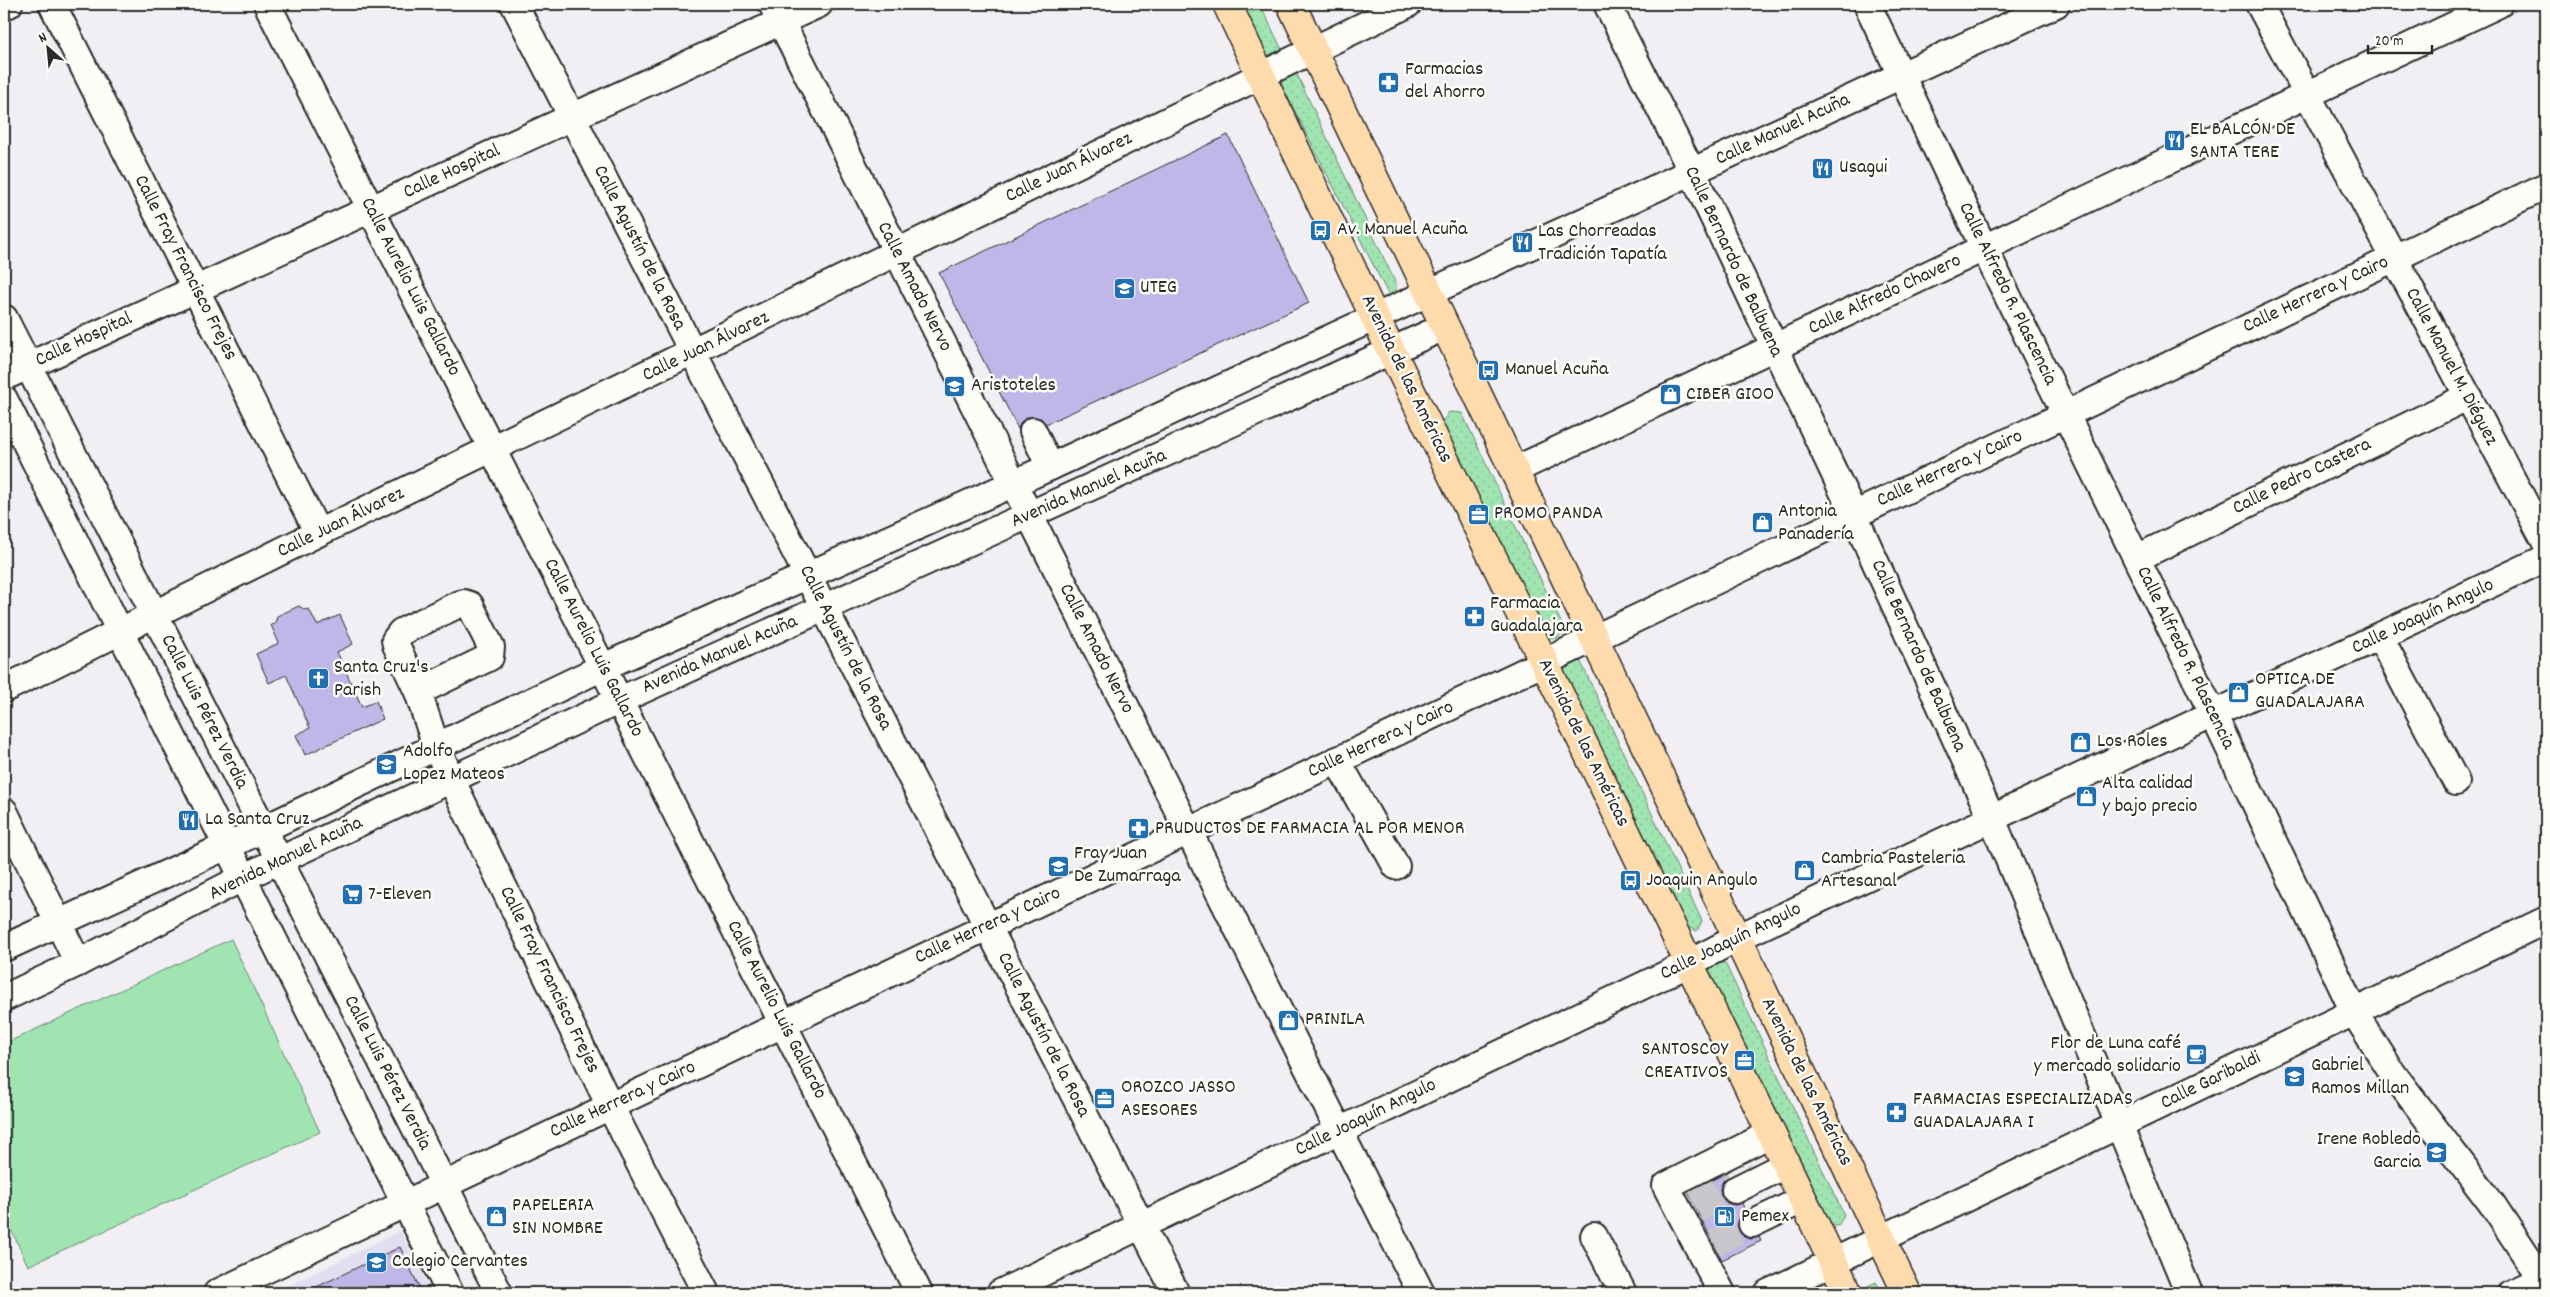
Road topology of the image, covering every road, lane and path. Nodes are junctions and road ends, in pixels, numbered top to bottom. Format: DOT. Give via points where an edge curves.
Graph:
graph roads {
  1 [pos="9,4"];
  2 [pos="52,4"];
  3 [pos="267,4"];
  4 [pos="514,4"];
  5 [pos="819,4"];
  6 [pos="1226,4"];
  7 [pos="1293,4"];
  8 [pos="1607,4"];
  9 [pos="1867,4"];
  10 [pos="2056,4"];
  11 [pos="2259,4"];
  12 [pos="2499,4"];
  13 [pos="4,6"];
  14 [pos="1395,6"];
  15 [pos="776,13"];
  16 [pos="1313,49"];
  17 [pos="1260,74"];
  18 [pos="1902,76"];
  19 [pos="2308,94"];
  20 [pos="572,117"];
  21 [pos="1692,172"];
  22 [pos="2546,186"];
  23 [pos="371,209"];
  24 [pos="1984,248"];
  25 [pos="897,253"];
  26 [pos="2393,258"];
  27 [pos="196,290"];
  28 [pos="1428,293"];
  29 [pos="1374,316"];
  30 [pos="4,318"];
  31 [pos="1444,327"];
  32 [pos="1773,348"];
  33 [pos="1392,351"];
  34 [pos="693,353"];
  35 [pos="28,366"];
  36 [pos="4,377"];
  37 [pos="2467,397"];
  38 [pos="4,399"];
  39 [pos="2066,414"];
  40 [pos="1032,431"];
  41 [pos="493,450"];
  42 [pos="1050,467"];
  43 [pos="1514,470"];
  44 [pos="1012,483"];
  45 [pos="1854,515"];
  46 [pos="1029,516"];
  47 [pos="318,533"];
  48 [pos="2546,544"];
  49 [pos="2136,558"];
  50 [pos="2546,558"];
  51 [pos="809,576"];
  52 [pos="824,608"];
  53 [pos="154,615"];
  54 [pos="120,631"];
  55 [pos="2380,637"];
  56 [pos="1594,639"];
  57 [pos="1544,662"];
  58 [pos="603,667"];
  59 [pos="4,690"];
  60 [pos="418,692"];
  61 [pos="620,700"];
  62 [pos="2213,714"];
  63 [pos="436,746"];
  64 [pos="1338,760"];
  65 [pos="452,781"];
  66 [pos="2456,782"];
  67 [pos="4,811"];
  68 [pos="1992,818"];
  69 [pos="263,829"];
  70 [pos="1188,831"];
  71 [pos="227,846"];
  72 [pos="279,860"];
  73 [pos="1396,866"];
  74 [pos="242,878"];
  75 [pos="2546,920"];
  76 [pos="58,923"];
  77 [pos="988,926"];
  78 [pos="1737,938"];
  79 [pos="4,948"];
  80 [pos="78,963"];
  81 [pos="1688,964"];
  82 [pos="4,998"];
  83 [pos="2354,1012"];
  84 [pos="783,1024"];
  85 [pos="610,1106"];
  86 [pos="2119,1125"];
  87 [pos="1339,1131"];
  88 [pos="1778,1150"];
  89 [pos="1731,1182"];
  90 [pos="444,1185"];
  91 [pos="1802,1200"];
  92 [pos="406,1204"];
  93 [pos="1682,1209"];
  94 [pos="1752,1224"];
  95 [pos="1141,1226"];
  96 [pos="1594,1236"];
  97 [pos="1881,1239"];
  98 [pos="1832,1263"];
  99 [pos="2545,1281"];
  100 [pos="217,1293"];
  101 [pos="450,1293"];
  102 [pos="499,1293"];
  103 [pos="706,1293"];
  104 [pos="919,1293"];
  105 [pos="1000,1293"];
  106 [pos="1176,1293"];
  107 [pos="1421,1293"];
  108 [pos="1623,1293"];
  109 [pos="1704,1293"];
  110 [pos="1722,1293"];
  111 [pos="1768,1293"];
  112 [pos="1848,1293"];
  113 [pos="1907,1293"];
  114 [pos="2188,1293"];
  115 [pos="2512,1293"];
  1 -- 13 [label="street"];
  2 -- 27 [label="street, Calle Fray Francisco Frejes"];
  3 -- 23 [label="street, Calle Aurelio Luis Gallardo"];
  4 -- 20 [label="street, Calle Agustín de la Rosa"];
  5 -- 15 [label="street, Calle Hospital"];
  6 -- 17 [label="main road, Avenida de las Américas"];
  7 -- 16 [label="main road, Avenida de las Américas"];
  8 -- 21 [label="street, Calle Bernardo de Balbuena"];
  9 -- 18 [label="street, Calle Alfredo R. Plascencia"];
  10 -- 18 [label="street, Calle Manuel Acuña"];
  11 -- 19 [label="street, Calle Manuel M. Diéguez"];
  12 -- 19 [label="street, Calle Alfredo Chavero"];
  14 -- 16 [label="street, Calle Juan Álvarez"];
  15 -- 20 [label="street, Calle Hospital"];
  15 -- 25 [label="street, Calle Amado Nervo"];
  16 -- 17 [label="street, Calle Juan Álvarez"];
  16 -- 28 [label="main road, Avenida de las Américas"];
  17 -- 25 [label="street, Calle Juan Álvarez"];
  17 -- 29 [label="main road, Avenida de las Américas"];
  18 -- 21 [label="street, Calle Manuel Acuña"];
  18 -- 24 [label="street, Calle Alfredo R. Plascencia"];
  19 -- 24 [label="street, Calle Alfredo Chavero"];
  19 -- 26 [label="street, Calle Manuel M. Diéguez"];
  20 -- 23 [label="street, Calle Hospital"];
  20 -- 34 [label="street, Calle Agustín de la Rosa"];
  21 -- 28 [label="street, Calle Manuel Acuña"];
  21 -- 32 [label="street, Calle Bernardo de Balbuena"];
  22 -- 26 [label="street, Calle Herrera y Cairo"];
  23 -- 27 [label="street, Calle Hospital"];
  23 -- 41 [label="street, Calle Aurelio Luis Gallardo"];
  24 -- 32 [label="street, Calle Alfredo Chavero"];
  24 -- 39 [label="street, Calle Alfredo R. Plascencia"];
  25 -- 34 [label="street, Calle Juan Álvarez"];
  25 -- 44 [label="street, Calle Amado Nervo"];
  26 -- 37 [label="street, Calle Manuel M. Diéguez"];
  26 -- 39 [label="street, Calle Herrera y Cairo"];
  27 -- 35 [label="street, Calle Hospital"];
  27 -- 47 [label="street, Calle Fray Francisco Frejes"];
  28 -- 29 [label="street, Avenida Manuel Acuña"];
  28 -- 31 [label="main road, Avenida de las Américas"];
  29 -- 33 [label="main road, Avenida de las Américas"];
  29 -- 42 [label="street, Avenida Manuel Acuña"];
  30 -- 35 [label="street, Calle Luis Pérez Verdia"];
  31 -- 33 [label="street, Avenida Manuel Acuña"];
  31 -- 43 [label="main road, Avenida de las Américas"];
  32 -- 43 [label="street, Calle Alfredo Chavero"];
  32 -- 45 [label="street, Calle Bernardo de Balbuena"];
  33 -- 46 [label="street, Avenida Manuel Acuña"];
  33 -- 57 [label="main road, Avenida de las Américas"];
  34 -- 41 [label="street, Calle Juan Álvarez"];
  34 -- 51 [label="street, Calle Agustín de la Rosa"];
  35 -- 36 [label="street, Calle Hospital"];
  35 -- 53 [label="street, Calle Luis Pérez Verdia"];
  37 -- 48 [label="street, Calle Manuel M. Diéguez"];
  37 -- 49 [label="street, Calle Pedro Castera"];
  38 -- 54 [label="street, Calle Luis Pérez Verdia"];
  39 -- 45 [label="street, Calle Herrera y Cairo"];
  39 -- 49 [label="street, Calle Alfredo R. Plascencia"];
  40 -- 42 [label="street"];
  41 -- 47 [label="street, Calle Juan Álvarez"];
  41 -- 58 [label="street, Calle Aurelio Luis Gallardo"];
  42 -- 44 [label="street, Avenida Manuel Acuña"];
  43 -- 56 [label="main road, Avenida de las Américas"];
  44 -- 46 [label="street, Calle Amado Nervo"];
  44 -- 51 [label="street, Avenida Manuel Acuña"];
  45 -- 56 [label="street, Calle Herrera y Cairo"];
  45 -- 68 [label="street, Calle Bernardo de Balbuena"];
  46 -- 52 [label="street, Avenida Manuel Acuña"];
  46 -- 70 [label="street, Calle Amado Nervo"];
  47 -- 53 [label="street, Calle Juan Álvarez"];
  49 -- 62 [label="street, Calle Alfredo R. Plascencia"];
  50 -- 55 [label="street, Calle Joaquín Angulo"];
  51 -- 52 [label="street, Calle Agustín de la Rosa"];
  51 -- 58 [label="street, Avenida Manuel Acuña"];
  52 -- 61 [label="street, Avenida Manuel Acuña"];
  52 -- 77 [label="street, Calle Agustín de la Rosa"];
  53 -- 54 [label="street, Calle Juan Álvarez"];
  53 -- 69 [label="street, Calle Luis Pérez Verdia"];
  54 -- 59 [label="street, Calle Juan Álvarez"];
  54 -- 71 [label="street, Calle Luis Pérez Verdia"];
  55 -- 62 [label="street, Calle Joaquín Angulo"];
  55 -- 66 [label="street"];
  56 -- 57 [label="street, Calle Herrera y Cairo"];
  56 -- 78 [label="main road, Avenida de las Américas"];
  57 -- 64 [label="street, Calle Herrera y Cairo"];
  57 -- 81 [label="main road, Avenida de las Américas"];
  58 -- 61 [label="street, Calle Aurelio Luis Gallardo"];
  58 -- 63 [label="street, Avenida Manuel Acuña"];
  60 -- 63 [label="street, Calle Fray Francisco Frejes"];
  61 -- 65 [label="street, Avenida Manuel Acuña"];
  61 -- 84 [label="street, Calle Aurelio Luis Gallardo"];
  62 -- 68 [label="street, Calle Joaquín Angulo"];
  62 -- 83 [label="street, Calle Alfredo R. Plascencia"];
  63 -- 65 [label="street, Calle Fray Francisco Frejes"];
  63 -- 69 [label="street, Avenida Manuel Acuña"];
  64 -- 70 [label="street, Calle Herrera y Cairo"];
  64 -- 73 [label="street"];
  65 -- 72 [label="street, Avenida Manuel Acuña"];
  65 -- 85 [label="street, Calle Fray Francisco Frejes"];
  67 -- 76 [label="street"];
  68 -- 78 [label="street, Calle Joaquín Angulo"];
  68 -- 86 [label="street, Calle Bernardo de Balbuena"];
  69 -- 71 [label="street, Avenida Manuel Acuña"];
  69 -- 72 [label="street, Calle Luis Pérez Verdia"];
  70 -- 77 [label="street, Calle Herrera y Cairo"];
  70 -- 87 [label="street, Calle Amado Nervo"];
  71 -- 74 [label="street, Calle Luis Pérez Verdia"];
  71 -- 76 [label="street, Avenida Manuel Acuña"];
  72 -- 74 [label="street, Avenida Manuel Acuña"];
  72 -- 90 [label="street, Calle Luis Pérez Verdia"];
  74 -- 80 [label="street, Avenida Manuel Acuña"];
  74 -- 92 [label="street, Calle Luis Pérez Verdia"];
  75 -- 83 [label="street, Calle Garibaldi"];
  76 -- 79 [label="street, Avenida Manuel Acuña"];
  76 -- 80 [label="street"];
  77 -- 84 [label="street, Calle Herrera y Cairo"];
  77 -- 95 [label="street, Calle Agustín de la Rosa"];
  78 -- 81 [label="street, Calle Joaquín Angulo"];
  78 -- 97 [label="main road, Avenida de las Américas"];
  80 -- 82 [label="street, Avenida Manuel Acuña"];
  81 -- 87 [label="street, Calle Joaquín Angulo"];
  81 -- 88 [label="main road, Avenida de las Américas"];
  83 -- 86 [label="street, Calle Garibaldi"];
  83 -- 99 [label="street, Calle Alfredo R. Plascencia" via="2391,1071 2492,1204"];
  84 -- 85 [label="street, Calle Herrera y Cairo"];
  84 -- 104 [label="street, Calle Aurelio Luis Gallardo"];
  85 -- 90 [label="street, Calle Herrera y Cairo"];
  85 -- 103 [label="street, Calle Fray Francisco Frejes"];
  86 -- 97 [label="street, Calle Garibaldi"];
  86 -- 114 [label="street, Calle Bernardo de Balbuena"];
  87 -- 95 [label="street, Calle Joaquín Angulo"];
  87 -- 107 [label="street, Calle Amado Nervo"];
  88 -- 89 [label="street"];
  88 -- 91 [label="main road, Avenida de las Américas"];
  88 -- 93 [label="street" via="1668,1184 1667,1190"];
  90 -- 92 [label="street, Calle Herrera y Cairo"];
  90 -- 102 [label="street, Calle Luis Pérez Verdia"];
  91 -- 94 [label="street"];
  91 -- 98 [label="main road, Avenida de las Américas"];
  92 -- 100 [label="street, Calle Herrera y Cairo"];
  92 -- 101 [label="street, Calle Luis Pérez Verdia"];
  93 -- 109 [label="street"];
  93 -- 110 [label="street" via="1707,1247"];
  95 -- 105 [label="street, Calle Joaquín Angulo"];
  95 -- 106 [label="street, Calle Agustín de la Rosa"];
  96 -- 108 [label="street"];
  97 -- 98 [label="street, Calle Garibaldi"];
  97 -- 113 [label="main road, Avenida de las Américas"];
  98 -- 111 [label="street, Calle Garibaldi"];
  98 -- 112 [label="main road, Avenida de las Américas"];
  99 -- 115 [label="street"];
}
